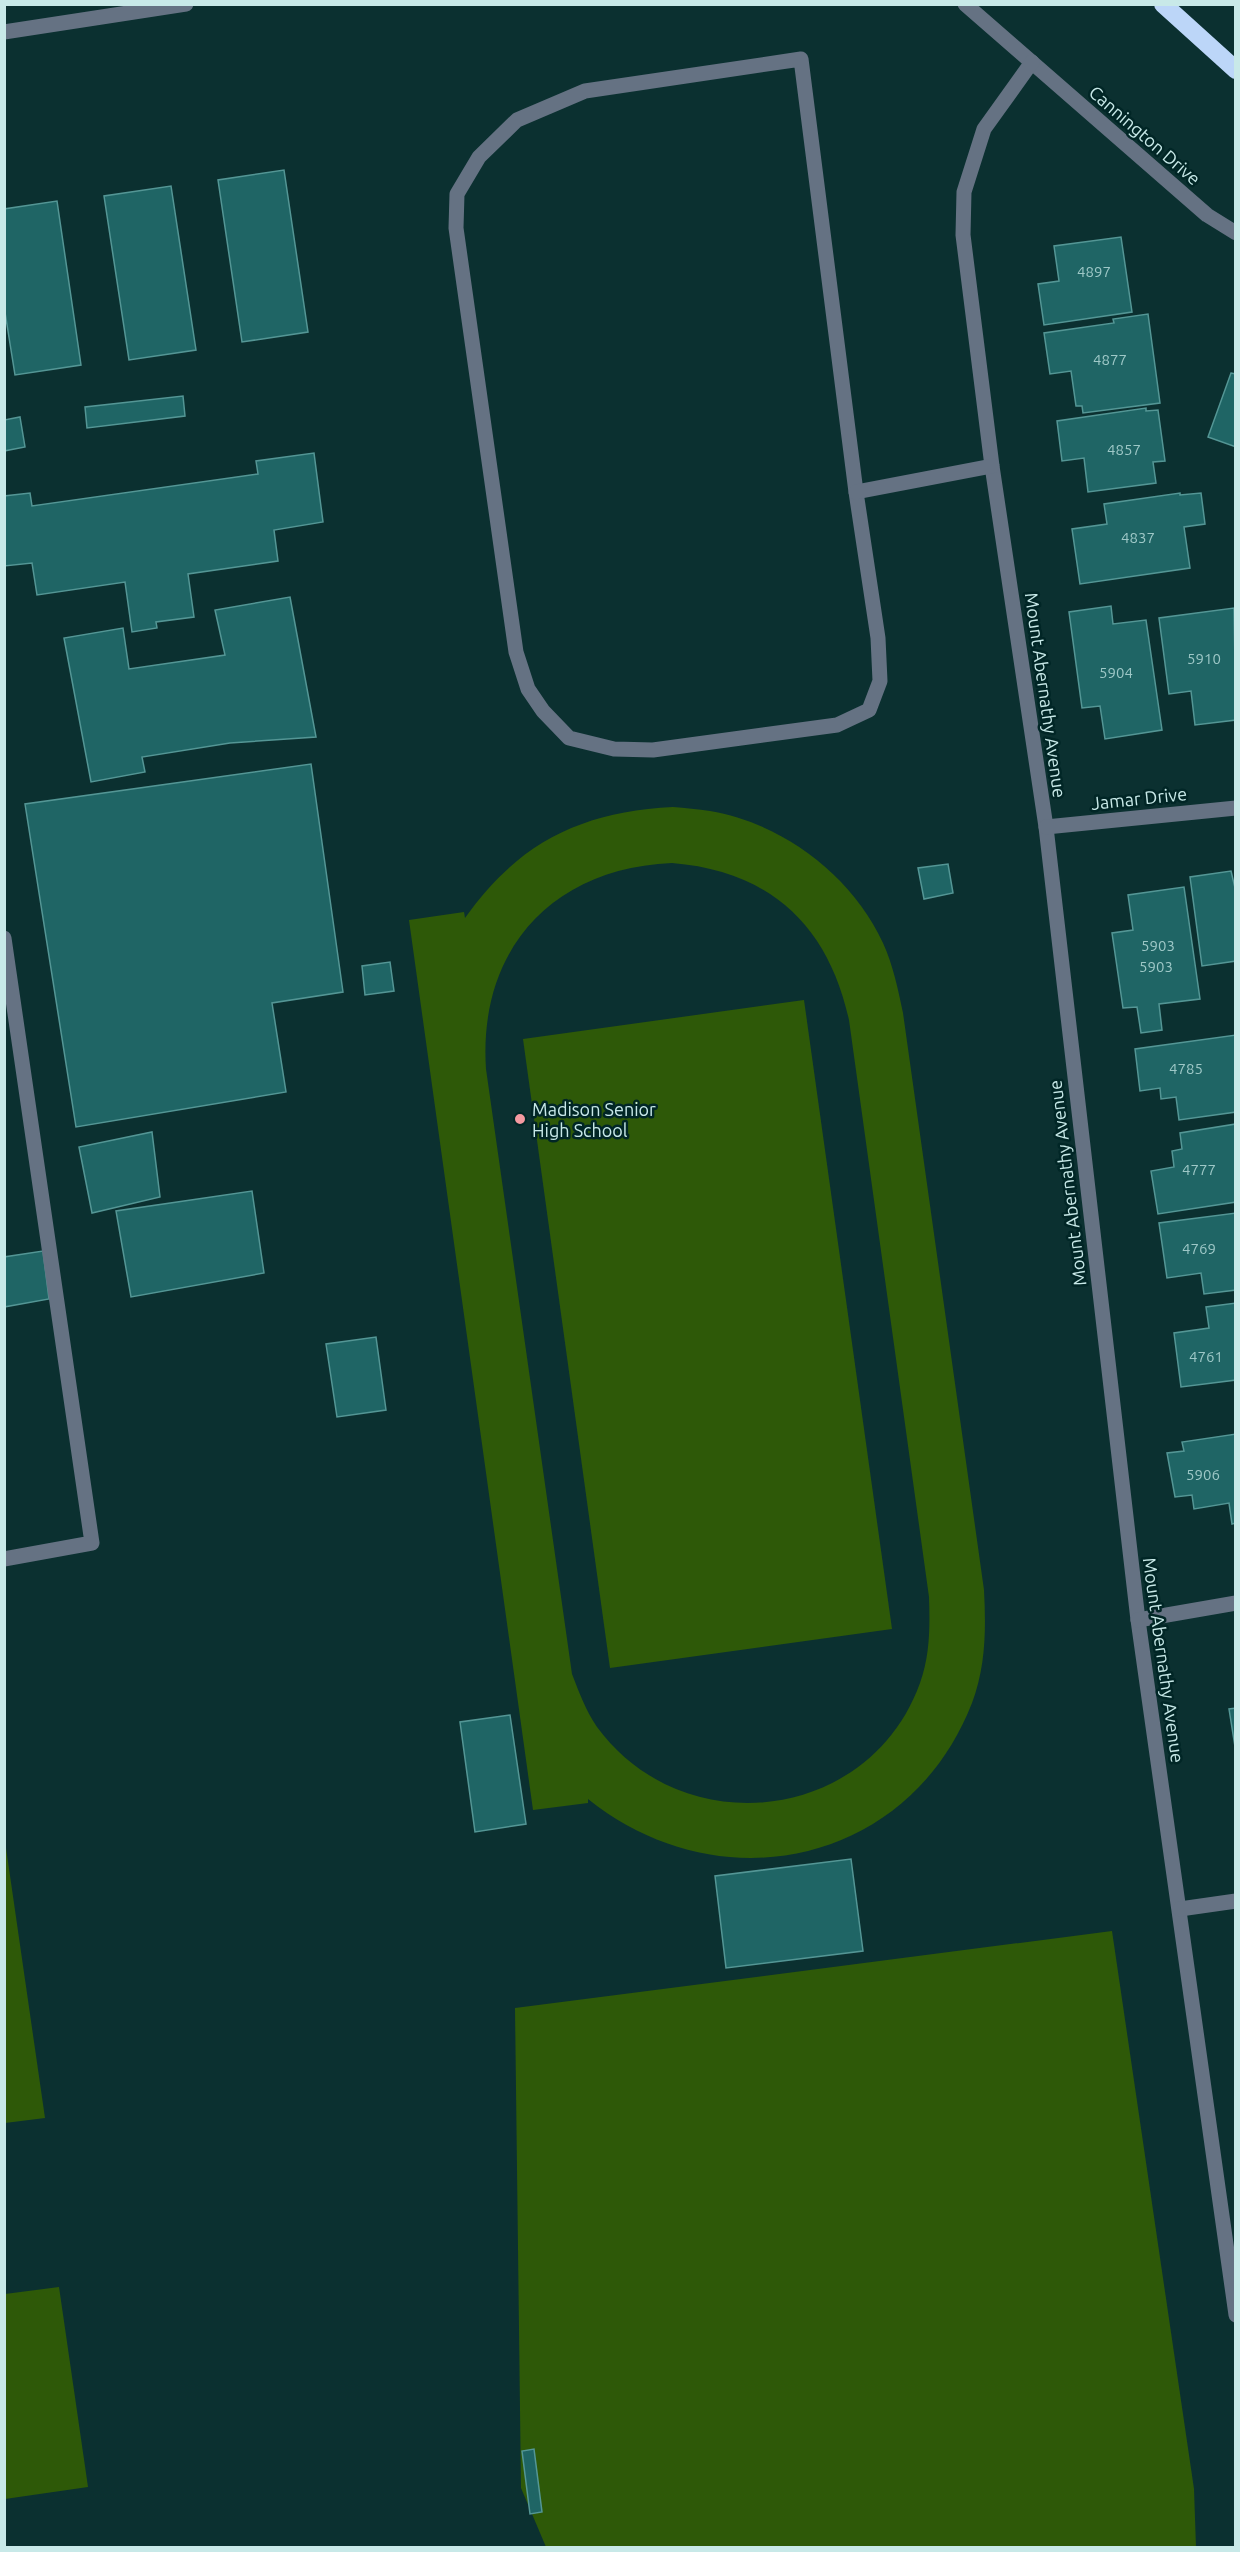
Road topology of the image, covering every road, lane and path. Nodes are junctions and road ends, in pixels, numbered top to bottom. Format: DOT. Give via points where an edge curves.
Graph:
graph roads {
  1 [pos="186,4"];
  2 [pos="965,4"];
  3 [pos="1164,4"];
  4 [pos="4,32"];
  5 [pos="1032,62"];
  6 [pos="1236,70"];
  7 [pos="1236,233"];
  8 [pos="992,466"];
  9 [pos="856,492"];
  10 [pos="1236,807"];
  11 [pos="1046,827"];
  12 [pos="4,938"];
  13 [pos="4,1559"];
  14 [pos="1236,1603"];
  15 [pos="1138,1620"];
  16 [pos="1236,1901"];
  17 [pos="1180,1909"];
  18 [pos="1236,2315"];
  1 -- 4 [label="street"];
  2 -- 5 [label="street, Cannington Drive"];
  3 -- 6 [label="highway"];
  5 -- 7 [label="street, Cannington Drive" via="1207,215"];
  5 -- 8 [label="street, Mount Abernathy Avenue" via="984,129 964,192 963,234"];
  8 -- 9 [label="street"];
  8 -- 11 [label="street, Mount Abernathy Avenue"];
  9 -- 9 [label="street" via="801,59 585,91 517,120 479,157 457,194 456,228 516,652 528,689 569,738 614,749 653,750 837,725 868,710 880,681 878,638"];
  10 -- 11 [label="street, Jamar Drive"];
  11 -- 15 [label="street, Mount Abernathy Avenue"];
  12 -- 13 [label="street" via="92,1543"];
  14 -- 15 [label="street"];
  15 -- 17 [label="street, Mount Abernathy Avenue"];
  16 -- 17 [label="street"];
  17 -- 18 [label="street, Mount Abernathy Avenue"];
}
